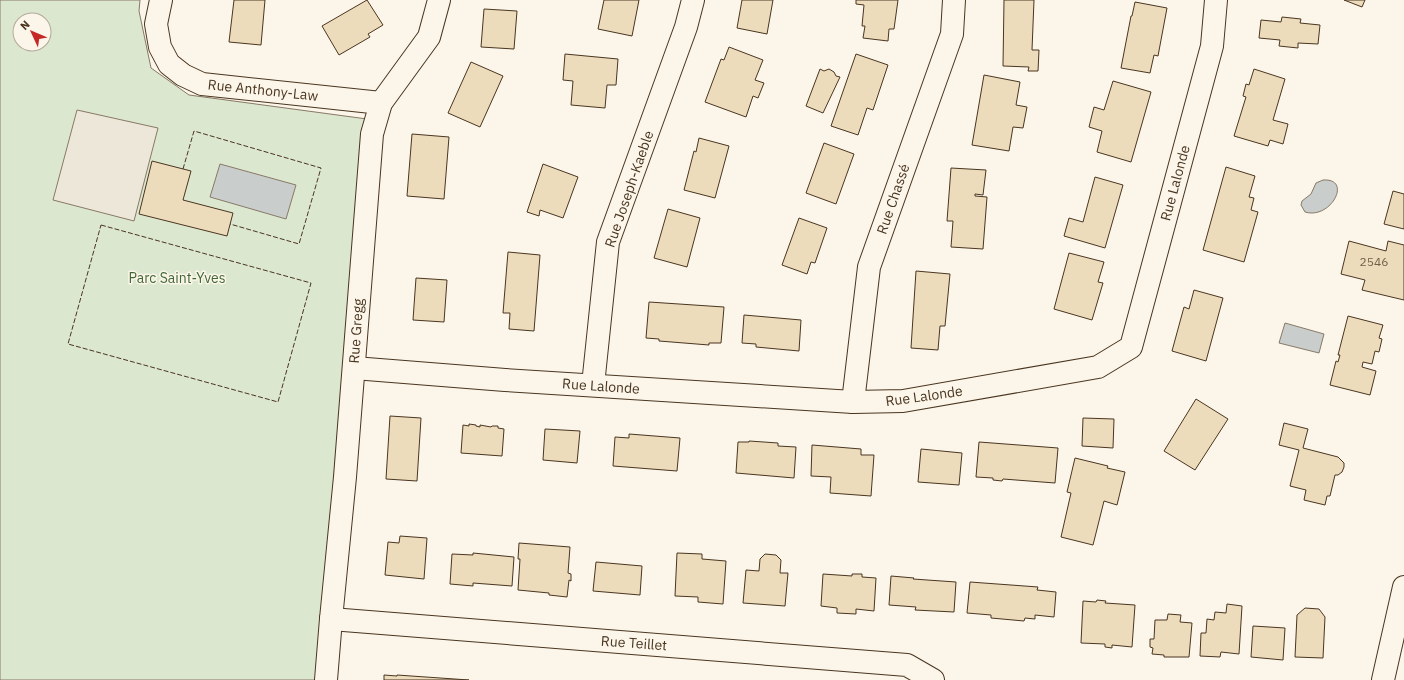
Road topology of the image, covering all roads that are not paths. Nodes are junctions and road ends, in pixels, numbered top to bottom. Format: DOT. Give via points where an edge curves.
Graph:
graph roads {
  1 [pos="161,0"];
  2 [pos="438,0"];
  3 [pos="693,0"];
  4 [pos="954,0"];
  5 [pos="1216,0"];
  6 [pos="381,103"];
  7 [pos="354,368"];
  8 [pos="593,385"];
  9 [pos="853,402"];
  10 [pos="1404,587"];
  11 [pos="330,620"];
  12 [pos="326,680"];
  13 [pos="933,680"];
  14 [pos="1383,680"];
  1 -- 6 [label="street, Rue Anthony-Law" via="156,24 160,47 169,64 183,75 202,84"];
  2 -- 6 [label="street, Rue Gregg" via="429,37"];
  3 -- 8 [label="street, Rue Joseph-Kaeble" via="686,27 608,242"];
  4 -- 9 [label="street, Rue Chassé" via="952,34 869,267"];
  5 -- 9 [label="street, Rue Lalonde" via="1212,46 1131,347 1098,367 903,401"];
  6 -- 7 [label="street, Rue Gregg" via="372,134"];
  7 -- 8 [label="street, Rue Lalonde"];
  7 -- 11 [label="street, Rue Gregg"];
  8 -- 9 [label="street, Rue Lalonde"];
  10 -- 14 [label="street"];
  11 -- 12 [label="street, Rue Gregg"];
  11 -- 13 [label="street, Rue Teillet" via="907,665"];
}
